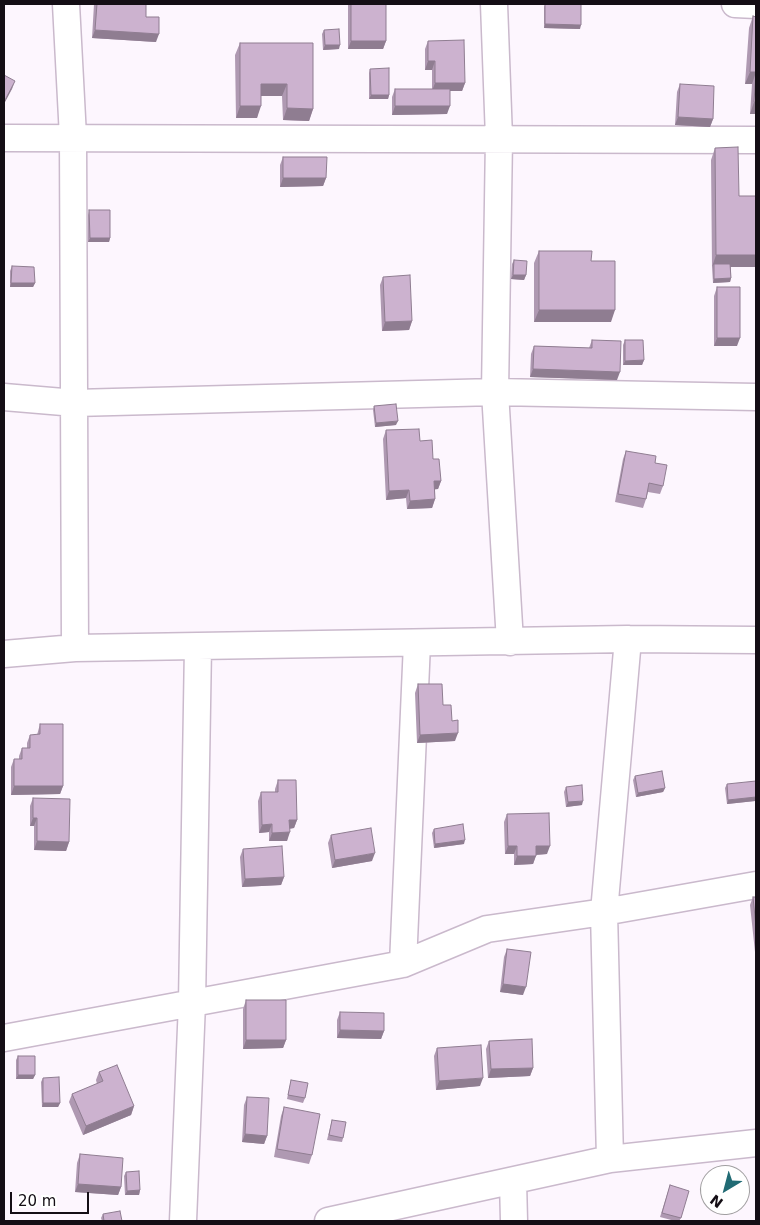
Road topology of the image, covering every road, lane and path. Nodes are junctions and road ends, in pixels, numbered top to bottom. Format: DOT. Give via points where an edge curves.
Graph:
graph roads {
  1 [pos="66,4"];
  2 [pos="494,4"];
  3 [pos="735,4"];
  4 [pos="756,5"];
  5 [pos="73,137"];
  6 [pos="4,138"];
  7 [pos="499,138"];
  8 [pos="756,140"];
  9 [pos="495,392"];
  10 [pos="4,397"];
  11 [pos="756,397"];
  12 [pos="75,403"];
  13 [pos="628,640"];
  14 [pos="756,640"];
  15 [pos="510,642"];
  16 [pos="417,643"];
  17 [pos="198,646"];
  18 [pos="75,648"];
  19 [pos="4,654"];
  20 [pos="756,885"];
  21 [pos="604,912"];
  22 [pos="403,964"];
  23 [pos="192,1003"];
  24 [pos="4,1038"];
  25 [pos="756,1143"];
  26 [pos="610,1159"];
  27 [pos="513,1181"];
  28 [pos="184,1221"];
  29 [pos="328,1221"];
  30 [pos="514,1221"];
  1 -- 5 [label="street"];
  2 -- 7 [label="street"];
  3 -- 4 [label="street"];
  5 -- 6 [label="street"];
  5 -- 7 [label="street"];
  5 -- 12 [label="street"];
  7 -- 8 [label="street"];
  7 -- 9 [label="street"];
  9 -- 11 [label="street"];
  9 -- 12 [label="street"];
  9 -- 15 [label="street"];
  10 -- 12 [label="street"];
  12 -- 18 [label="street"];
  13 -- 14 [label="street"];
  13 -- 15 [label="street"];
  13 -- 21 [label="street"];
  15 -- 16 [label="street"];
  16 -- 17 [label="street"];
  16 -- 22 [label="street"];
  17 -- 18 [label="street"];
  17 -- 23 [label="street"];
  18 -- 19 [label="street"];
  20 -- 21 [label="street"];
  21 -- 22 [label="street" via="487,929"];
  21 -- 26 [label="street"];
  22 -- 23 [label="street"];
  23 -- 24 [label="street"];
  23 -- 28 [label="street"];
  25 -- 26 [label="street"];
  26 -- 27 [label="street"];
  27 -- 29 [label="street"];
  27 -- 30 [label="street"];
}
